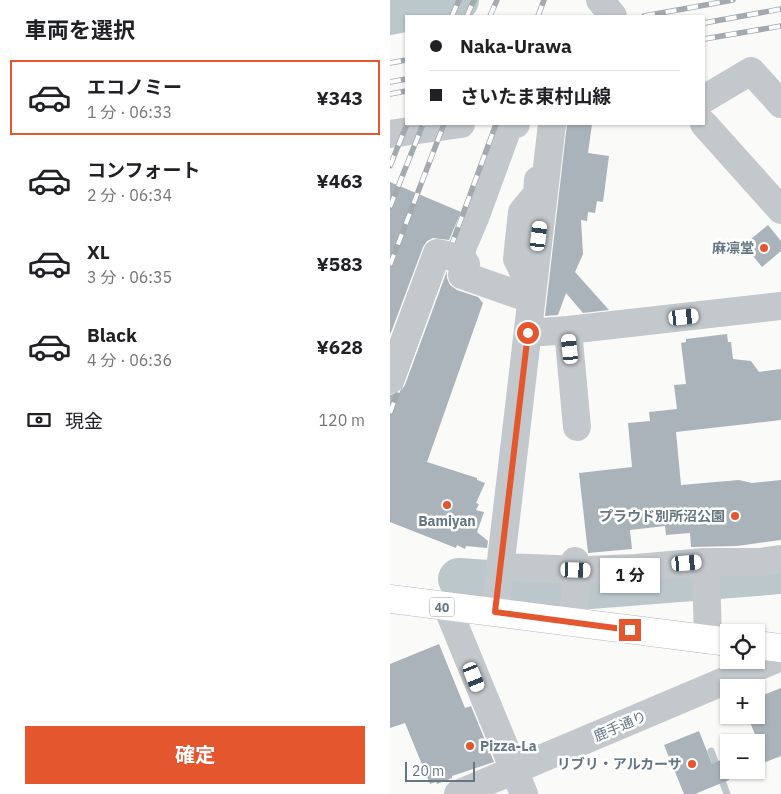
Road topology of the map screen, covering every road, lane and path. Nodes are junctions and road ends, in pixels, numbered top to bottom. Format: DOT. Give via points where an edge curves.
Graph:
graph roads {
  1 [pos="600,0"];
  2 [pos="612,15"];
  3 [pos="705,98"];
  4 [pos="781,104"];
  5 [pos="454,125"];
  6 [pos="508,125"];
  7 [pos="543,125"];
  8 [pos="552,125"];
  9 [pos="705,125"];
  10 [pos="390,134"];
  11 [pos="781,210"];
  12 [pos="463,259"];
  13 [pos="781,306"];
  14 [pos="568,330"];
  15 [pos="528,333"];
  16 [pos="390,380"];
  17 [pos="577,427"];
  18 [pos="781,559"];
  19 [pos="706,576"];
  20 [pos="575,577"];
  21 [pos="498,585"];
  22 [pos="390,599"];
  23 [pos="447,608"];
  24 [pos="573,622"];
  25 [pos="718,641"];
  26 [pos="765,646"];
  27 [pos="781,648"];
  28 [pos="781,657"];
  29 [pos="519,782"];
  30 [pos="458,794"];
  1 -- 2 [label="street"];
  3 -- 4 [label="street" via="751,71"];
  5 -- 10 [label="street"];
  6 -- 7 [label="street" via="457,260 466,264 462,275 522,296 525,275 517,259 522,212 537,194"];
  8 -- 15 [label="street"];
  9 -- 11 [label="street"];
  12 -- 16 [label="street, bridge" via="437,253"];
  13 -- 14 [label="street"];
  14 -- 15 [label="street"];
  14 -- 17 [label="street"];
  15 -- 21 [label="street"];
  18 -- 19 [label="street"];
  19 -- 20 [label="street" via="636,568"];
  19 -- 25 [label="street"];
  20 -- 21 [label="street"];
  20 -- 24 [label="street"];
  21 -- 23 [label="main road, 40"];
  21 -- 24 [label="main road, 40"];
  22 -- 23 [label="main road, 40"];
  23 -- 29 [label="street"];
  24 -- 25 [label="main road, 40"];
  26 -- 27 [label="main road"];
  28 -- 29 [label="street, 鹿手通り"];
  29 -- 30 [label="street, 鹿手通り"];
}
